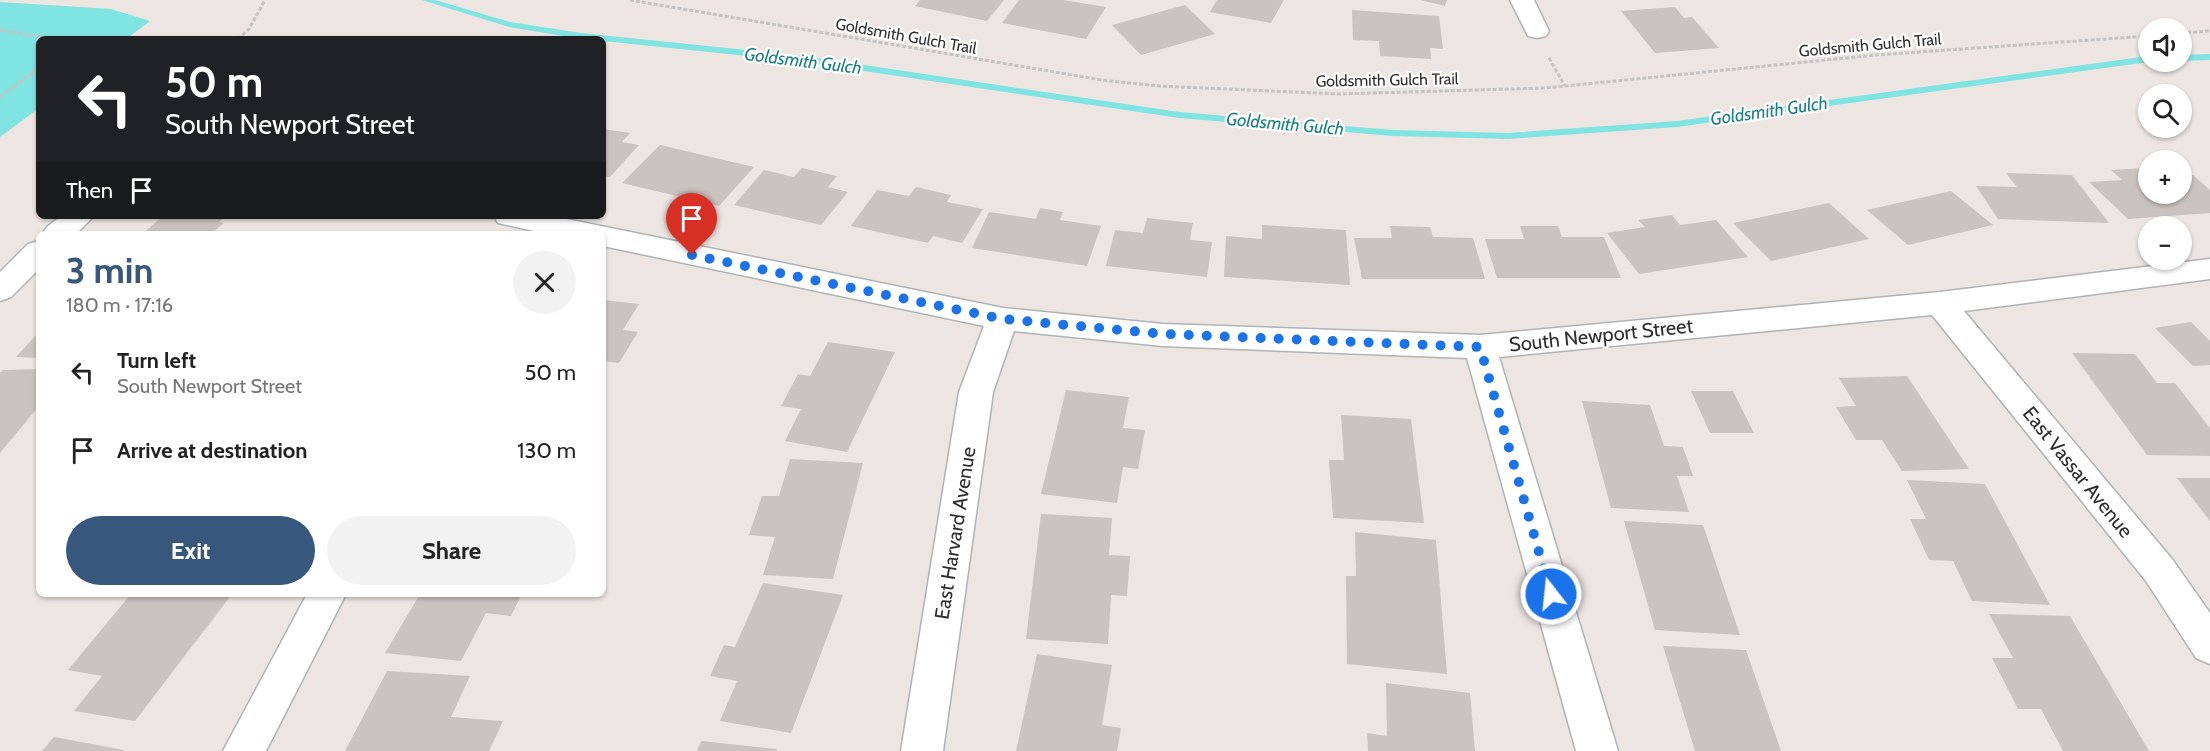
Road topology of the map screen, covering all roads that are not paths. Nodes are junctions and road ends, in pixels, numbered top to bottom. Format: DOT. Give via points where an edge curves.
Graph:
graph roads {
  1 [pos="1522,0"];
  2 [pos="1537,31"];
  3 [pos="76,219"];
  4 [pos="520,219"];
  5 [pos="61,231"];
  6 [pos="568,231"];
  7 [pos="606,237"];
  8 [pos="36,254"];
  9 [pos="2210,269"];
  10 [pos="0,290"];
  11 [pos="1940,303"];
  12 [pos="1003,319"];
  13 [pos="1480,347"];
  14 [pos="325,597"];
  15 [pos="2210,646"];
  16 [pos="244,751"];
  17 [pos="922,751"];
  18 [pos="1597,751"];
  1 -- 2 [label="street"];
  3 -- 5 [label="street"];
  4 -- 6 [label="street"];
  7 -- 12 [label="street, South Newport Street"];
  8 -- 10 [label="street"];
  9 -- 11 [label="street, South Newport Street"];
  11 -- 13 [label="street, South Newport Street"];
  11 -- 15 [label="street, East Vassar Avenue" via="2159,570"];
  12 -- 13 [label="street, South Newport Street" via="1163,334"];
  12 -- 17 [label="street, East Harvard Avenue" via="976,392"];
  13 -- 18 [label="street"];
  14 -- 16 [label="street"];
}
